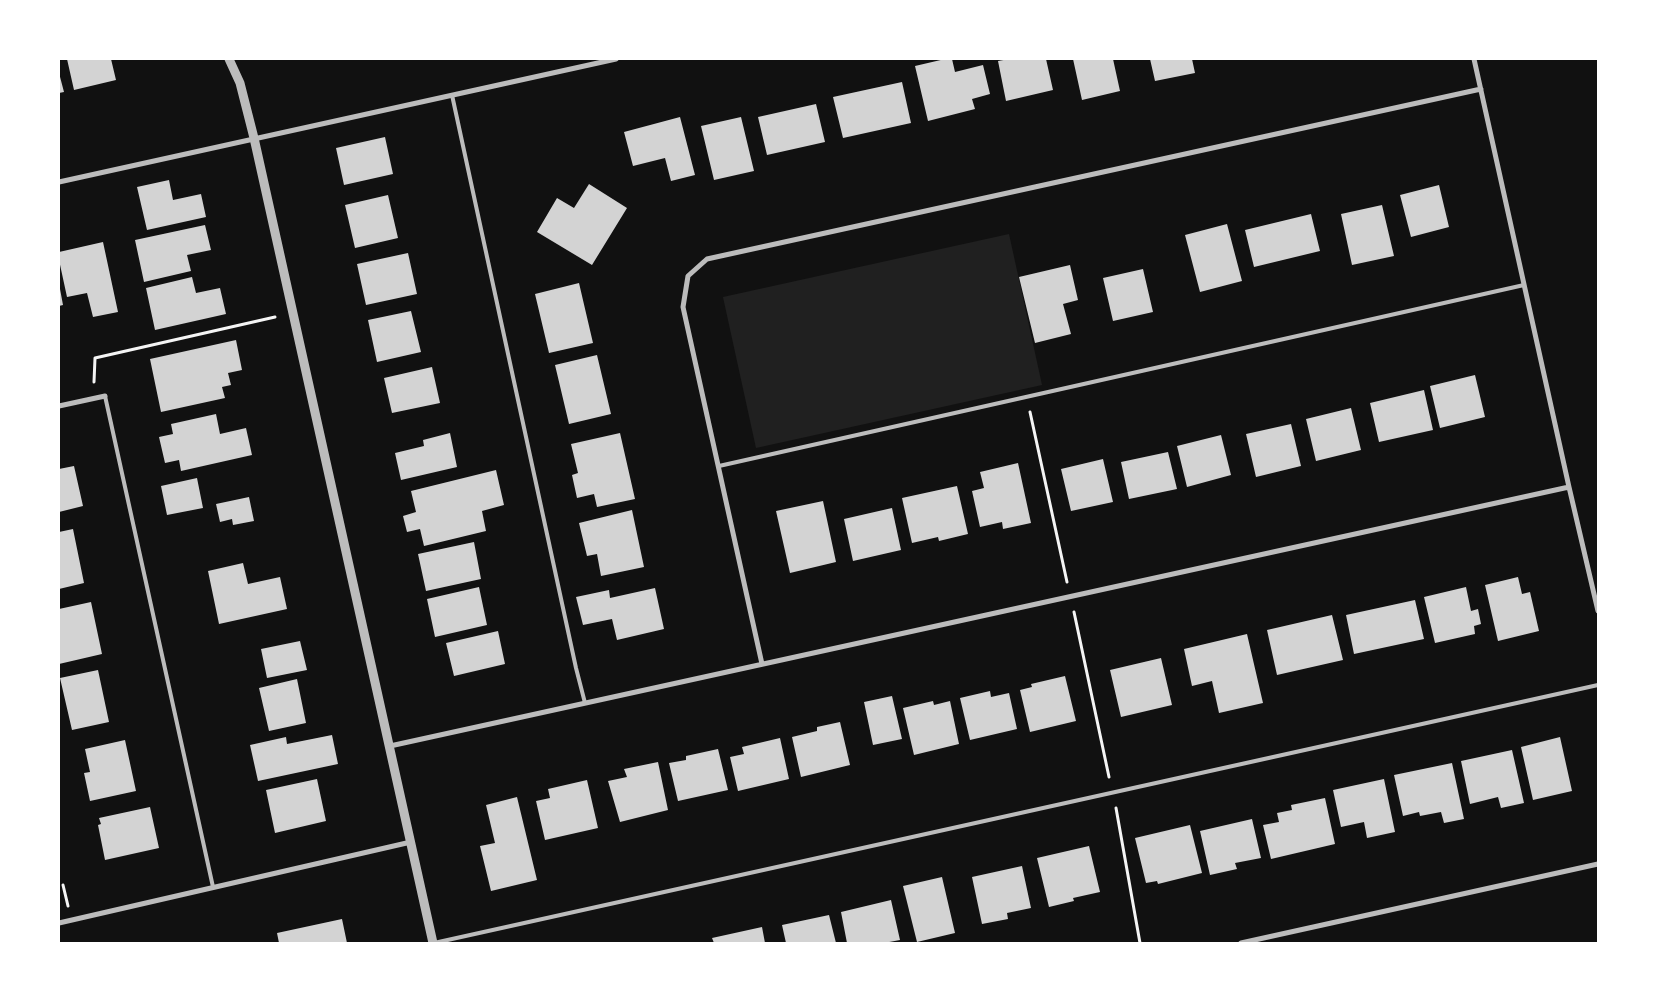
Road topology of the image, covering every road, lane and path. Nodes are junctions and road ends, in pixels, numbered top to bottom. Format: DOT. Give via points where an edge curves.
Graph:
graph roads {
  1 [pos="229,59"];
  2 [pos="616,59"];
  3 [pos="1474,59"];
  4 [pos="1481,89"];
  5 [pos="452,95"];
  6 [pos="254,138"];
  7 [pos="59,182"];
  8 [pos="1524,285"];
  9 [pos="293,314"];
  10 [pos="105,396"];
  11 [pos="1026,397"];
  12 [pos="94,399"];
  13 [pos="59,406"];
  14 [pos="719,466"];
  15 [pos="1569,487"];
  16 [pos="1070,596"];
  17 [pos="1598,611"];
  18 [pos="762,664"];
  19 [pos="1598,685"];
  20 [pos="585,702"];
  21 [pos="390,746"];
  22 [pos="1113,792"];
  23 [pos="411,842"];
  24 [pos="1598,864"];
  25 [pos="212,887"];
  26 [pos="59,923"];
  27 [pos="433,943"];
  28 [pos="1140,943"];
  29 [pos="1241,943"];
  1 -- 6 [label="street" via="240,83"];
  2 -- 5 [label="street"];
  3 -- 4 [label="street"];
  4 -- 8 [label="street"];
  4 -- 14 [label="street" via="707,259 688,276 683,307"];
  5 -- 6 [label="street"];
  5 -- 20 [label="lane"];
  6 -- 7 [label="street"];
  6 -- 9 [label="street"];
  8 -- 11 [label="lane"];
  8 -- 15 [label="street"];
  9 -- 12 [label="path" via="95,358"];
  9 -- 21 [label="street"];
  10 -- 12 [label="street"];
  10 -- 25 [label="lane"];
  11 -- 14 [label="lane"];
  11 -- 16 [label="path"];
  12 -- 13 [label="street"];
  14 -- 18 [label="street"];
  15 -- 16 [label="street"];
  15 -- 17 [label="street"];
  16 -- 18 [label="street"];
  16 -- 22 [label="path"];
  18 -- 20 [label="street"];
  19 -- 22 [label="lane"];
  20 -- 21 [label="street"];
  21 -- 23 [label="street"];
  22 -- 27 [label="lane"];
  22 -- 28 [label="path"];
  23 -- 25 [label="street"];
  23 -- 27 [label="street"];
  24 -- 29 [label="street"];
  25 -- 26 [label="street"];
}
